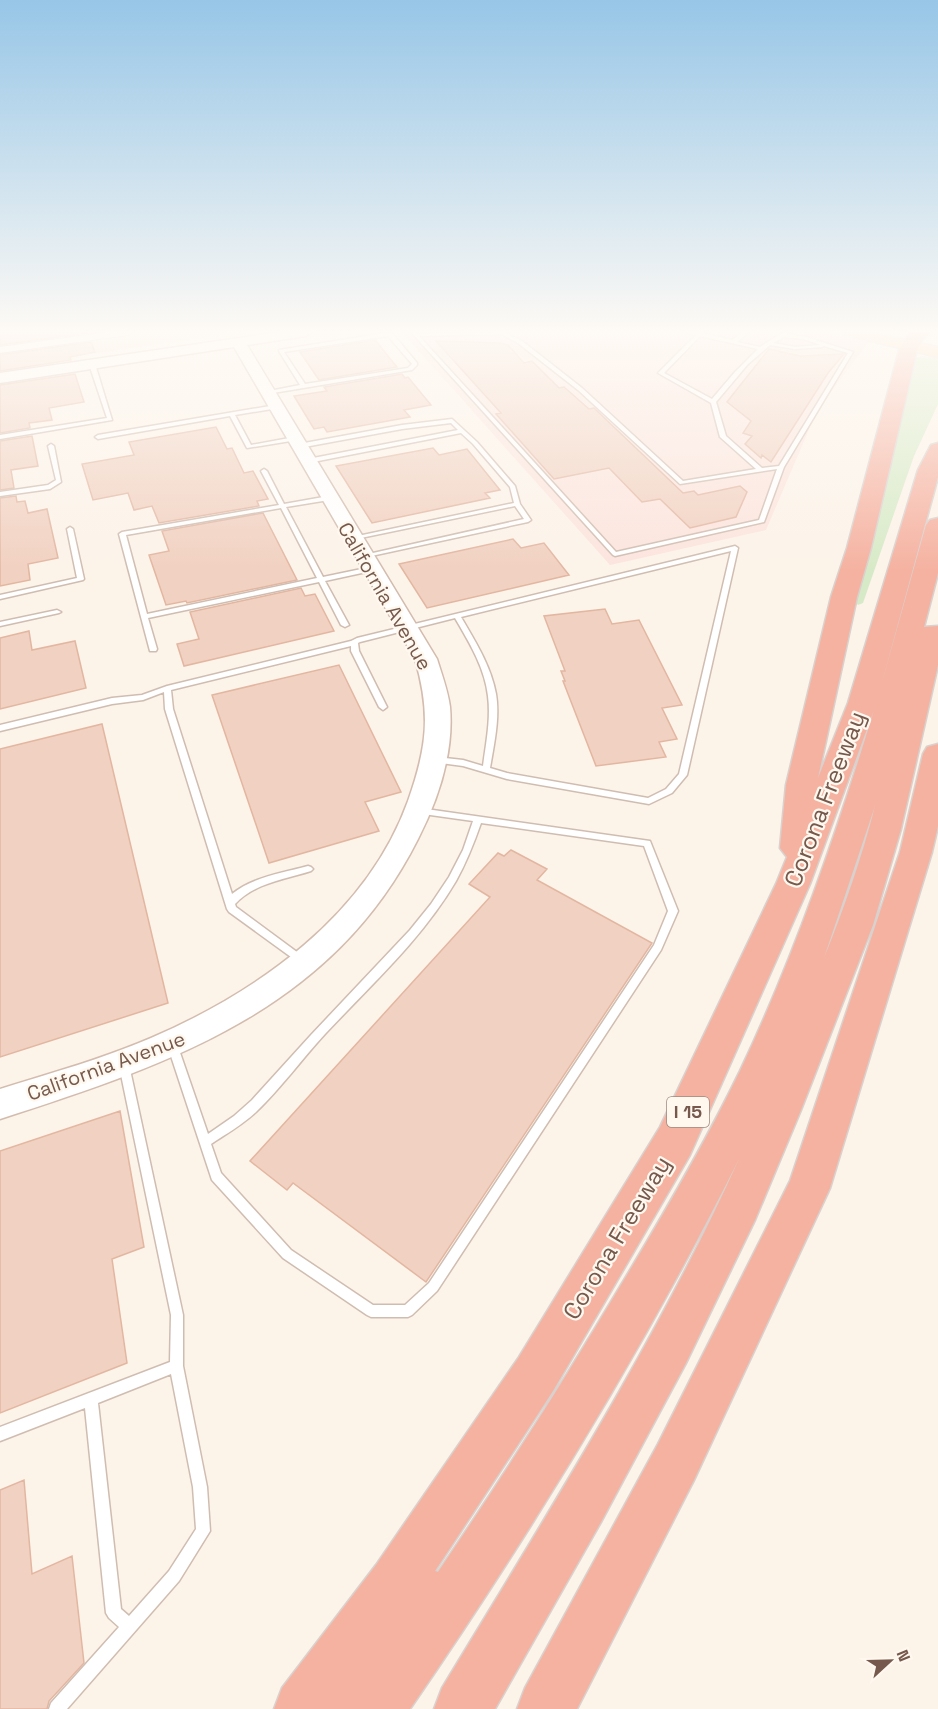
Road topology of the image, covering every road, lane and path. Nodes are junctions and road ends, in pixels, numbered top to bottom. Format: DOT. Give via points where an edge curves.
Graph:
graph roads {
  1 [pos="108,412"];
  2 [pos="238,412"];
  3 [pos="278,412"];
  4 [pos="485,412"];
  5 [pos="604,412"];
  6 [pos="716,412"];
  7 [pos="815,412"];
  8 [pos="893,412"];
  9 [pos="232,414"];
  10 [pos="461,431"];
  11 [pos="98,436"];
  12 [pos="0,437"];
  13 [pos="51,446"];
  14 [pos="300,449"];
  15 [pos="938,449"];
  16 [pos="781,467"];
  17 [pos="760,470"];
  18 [pos="264,471"];
  19 [pos="0,494"];
  20 [pos="329,498"];
  21 [pos="517,504"];
  22 [pos="284,506"];
  23 [pos="938,525"];
  24 [pos="70,529"];
  25 [pos="353,538"];
  26 [pos="368,563"];
  27 [pos="321,580"];
  28 [pos="0,597"];
  29 [pos="57,612"];
  30 [pos="938,613"];
  31 [pos="457,616"];
  32 [pos="144,617"];
  33 [pos="0,624"];
  34 [pos="345,625"];
  35 [pos="407,628"];
  36 [pos="354,644"];
  37 [pos="153,649"];
  38 [pos="167,688"];
  39 [pos="383,707"];
  40 [pos="0,728"];
  41 [pos="938,754"];
  42 [pos="434,760"];
  43 [pos="486,770"];
  44 [pos="419,811"];
  45 [pos="938,813"];
  46 [pos="478,819"];
  47 [pos="916,852"];
  48 [pos="308,869"];
  49 [pos="793,884"];
  50 [pos="230,903"];
  51 [pos="304,962"];
  52 [pos="172,1044"];
  53 [pos="123,1064"];
  54 [pos="0,1104"];
  55 [pos="205,1142"];
  56 [pos="176,1366"];
  57 [pos="91,1398"];
  58 [pos="0,1434"];
  59 [pos="500,1524"];
  60 [pos="130,1626"];
  61 [pos="57,1709"];
  62 [pos="303,1709"];
  63 [pos="328,1709"];
  64 [pos="375,1709"];
  65 [pos="464,1709"];
  66 [pos="546,1709"];
  1 -- 12 [label="lane" via="110,419"];
  2 -- 9 [label="lane"];
  3 -- 14 [label="main road, California Avenue"];
  4 -- 16 [label="lane" via="615,554 762,522"];
  5 -- 17 [label="lane" via="682,483"];
  6 -- 17 [label="lane" via="723,437"];
  7 -- 16 [label="lane"];
  8 -- 49 [label="highway" via="843,597 801,785"];
  9 -- 11 [label="lane"];
  9 -- 14 [label="lane" via="249,447"];
  10 -- 14 [label="lane"];
  10 -- 14 [label="lane" via="452,421 402,427"];
  10 -- 21 [label="lane" via="513,487"];
  13 -- 19 [label="lane" via="59,481 50,487"];
  14 -- 20 [label="main road, California Avenue"];
  15 -- 49 [label="highway, Corona Freeway / I 15" via="862,703"];
  16 -- 17 [label="lane"];
  18 -- 22 [label="lane"];
  20 -- 22 [label="lane"];
  20 -- 25 [label="main road, California Avenue"];
  21 -- 25 [label="lane"];
  21 -- 26 [label="lane" via="528,520"];
  22 -- 27 [label="lane"];
  22 -- 32 [label="lane" via="122,534"];
  23 -- 59 [label="highway" via="885,726 827,899 770,1049 682,1223 580,1402"];
  24 -- 28 [label="lane" via="81,579"];
  25 -- 26 [label="main road, California Avenue"];
  26 -- 27 [label="lane"];
  26 -- 35 [label="main road, California Avenue"];
  27 -- 32 [label="lane"];
  27 -- 34 [label="lane"];
  29 -- 33 [label="lane"];
  30 -- 65 [label="highway" via="885,829 858,914 777,1121 669,1346"];
  31 -- 35 [label="lane"];
  31 -- 43 [label="lane" via="476,649 490,687 493,721"];
  31 -- 43 [label="lane" via="735,548 683,775 669,791 649,801"];
  32 -- 37 [label="lane"];
  35 -- 36 [label="lane"];
  35 -- 42 [label="main road, California Avenue" via="426,659 438,701"];
  36 -- 38 [label="lane"];
  36 -- 39 [label="lane"];
  38 -- 40 [label="lane" via="143,697"];
  38 -- 50 [label="lane" via="169,709"];
  41 -- 47 [label="highway"];
  42 -- 43 [label="lane"];
  42 -- 44 [label="main road, California Avenue"];
  44 -- 46 [label="lane"];
  44 -- 51 [label="main road, California Avenue" via="406,842 383,878 355,913"];
  45 -- 47 [label="highway"];
  46 -- 55 [label="lane" via="471,845 446,886 393,958 255,1106"];
  46 -- 55 [label="lane" via="647,843 673,911 658,947 433,1287 408,1311 371,1311 287,1254 216,1176"];
  47 -- 66 [label="highway" via="809,1188 676,1462"];
  48 -- 50 [label="lane" via="246,888 235,894"];
  49 -- 62 [label="highway, Corona Freeway / I 15" via="663,1162 536,1374 395,1584"];
  50 -- 51 [label="lane" via="232,909"];
  51 -- 52 [label="main road, California Avenue" via="231,1013"];
  52 -- 53 [label="main road, California Avenue"];
  52 -- 55 [label="lane"];
  53 -- 54 [label="main road, California Avenue"];
  53 -- 56 [label="lane" via="177,1315"];
  56 -- 57 [label="lane"];
  56 -- 60 [label="lane" via="200,1487 203,1531 174,1576"];
  57 -- 58 [label="lane"];
  57 -- 60 [label="lane" via="114,1613"];
  59 -- 63 [label="highway"];
  59 -- 64 [label="highway"];
  60 -- 61 [label="lane"];
}
